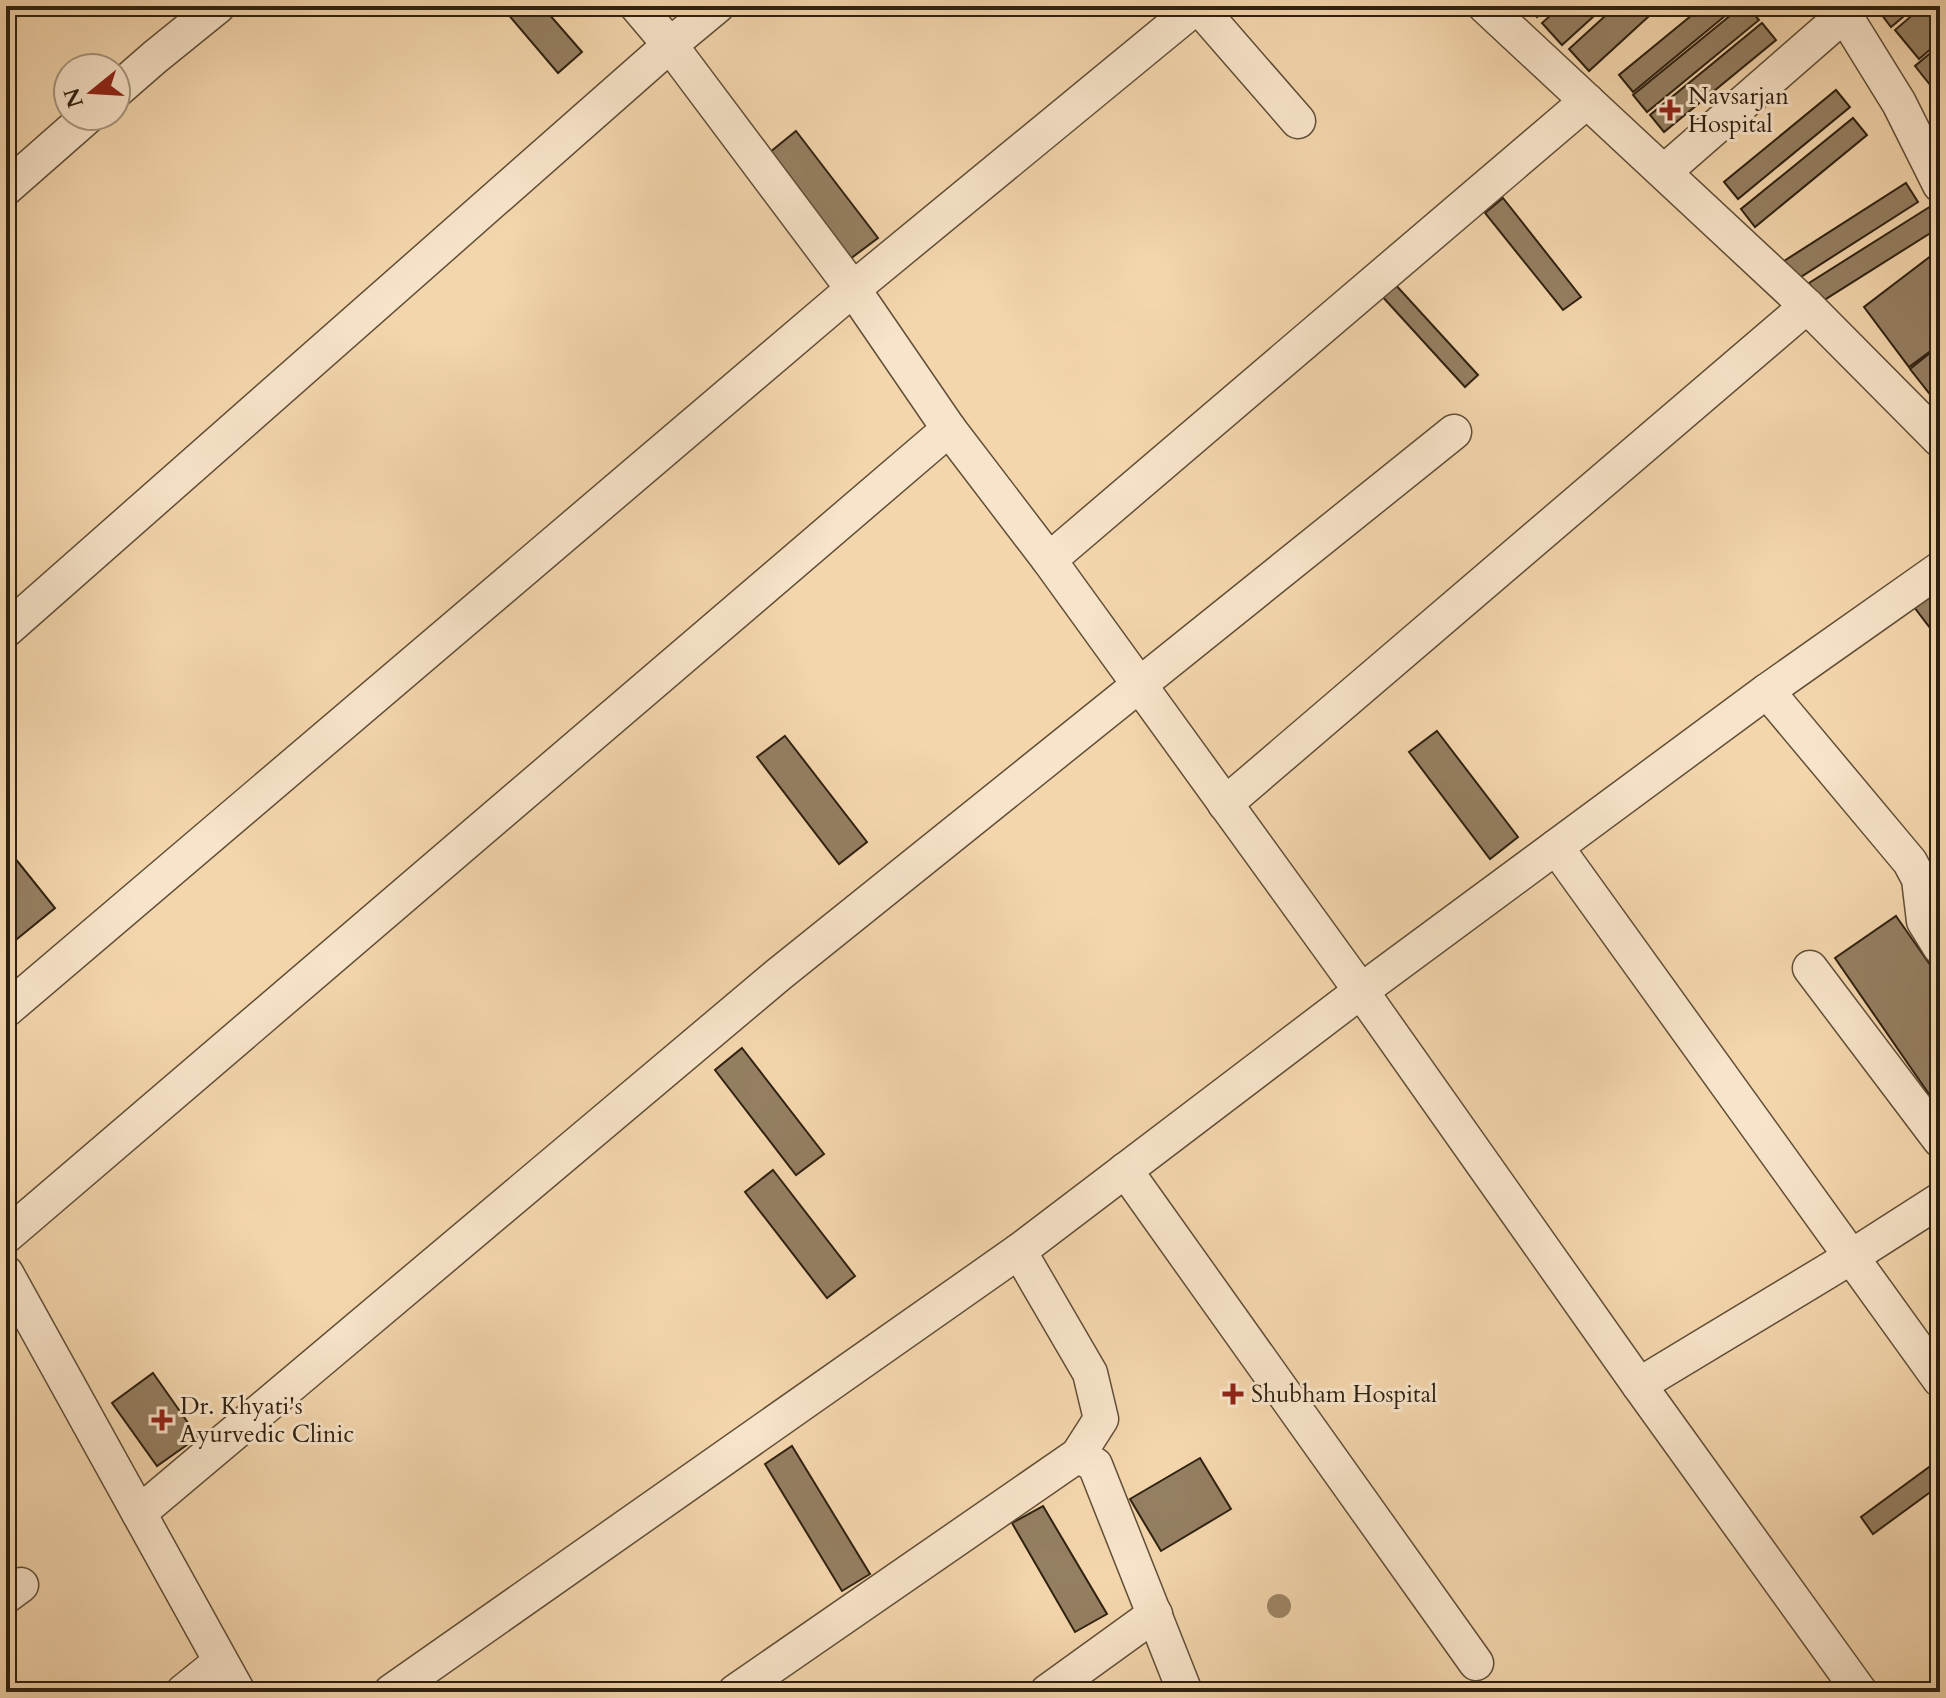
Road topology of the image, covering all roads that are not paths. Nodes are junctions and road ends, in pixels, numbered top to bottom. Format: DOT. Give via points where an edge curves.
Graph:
graph roads {
  1 [pos="218,6"];
  2 [pos="637,6"];
  3 [pos="717,6"];
  4 [pos="1198,6"];
  5 [pos="1485,6"];
  6 [pos="1842,10"];
  7 [pos="670,45"];
  8 [pos="132,77"];
  9 [pos="1587,101"];
  10 [pos="1298,121"];
  11 [pos="70,132"];
  12 [pos="1664,172"];
  13 [pos="1940,185"];
  14 [pos="6,188"];
  15 [pos="853,289"];
  16 [pos="1807,306"];
  17 [pos="949,429"];
  18 [pos="1454,432"];
  19 [pos="1940,440"];
  20 [pos="1049,560"];
  21 [pos="1940,569"];
  22 [pos="6,630"];
  23 [pos="1139,685"];
  24 [pos="1767,691"];
  25 [pos="1225,804"];
  26 [pos="1556,847"];
  27 [pos="1940,947"];
  28 [pos="1810,968"];
  29 [pos="1361,991"];
  30 [pos="6,1010"];
  31 [pos="1940,1140"];
  32 [pos="1125,1170"];
  33 [pos="1940,1200"];
  34 [pos="6,1236"];
  35 [pos="1019,1251"];
  36 [pos="1851,1257"];
  37 [pos="6,1273"];
  38 [pos="1940,1380"];
  39 [pos="1639,1385"];
  40 [pos="1078,1455"];
  41 [pos="139,1513"];
  42 [pos="1155,1614"];
  43 [pos="220,1662"];
  44 [pos="1476,1663"];
  45 [pos="183,1692"];
  46 [pos="238,1692"];
  47 [pos="391,1692"];
  48 [pos="735,1692"];
  49 [pos="1047,1692"];
  50 [pos="1185,1692"];
  51 [pos="1860,1692"];
  1 -- 8 [label="street"];
  2 -- 7 [label="street"];
  3 -- 7 [label="street"];
  4 -- 10 [label="street"];
  4 -- 15 [label="street"];
  5 -- 9 [label="street"];
  6 -- 12 [label="street"];
  6 -- 13 [label="street" via="1899,103"];
  7 -- 15 [label="street"];
  7 -- 22 [label="street"];
  9 -- 12 [label="street"];
  9 -- 20 [label="street"];
  11 -- 14 [label="street"];
  12 -- 16 [label="street"];
  15 -- 17 [label="street"];
  15 -- 30 [label="street"];
  16 -- 19 [label="street"];
  16 -- 25 [label="street"];
  17 -- 20 [label="street"];
  17 -- 34 [label="street"];
  18 -- 23 [label="street"];
  20 -- 23 [label="street"];
  21 -- 24 [label="street"];
  23 -- 25 [label="street"];
  23 -- 41 [label="street" via="778,975"];
  24 -- 26 [label="street"];
  24 -- 27 [label="street" via="1910,862 1919,879 1924,921"];
  25 -- 29 [label="street"];
  26 -- 29 [label="street"];
  26 -- 36 [label="street"];
  28 -- 31 [label="street"];
  29 -- 32 [label="street"];
  29 -- 39 [label="street"];
  32 -- 35 [label="street"];
  32 -- 44 [label="street"];
  33 -- 36 [label="street"];
  35 -- 40 [label="street" via="1090,1373 1101,1419"];
  35 -- 47 [label="street"];
  36 -- 38 [label="street"];
  36 -- 39 [label="street"];
  37 -- 41 [label="street"];
  39 -- 51 [label="street"];
  40 -- 42 [label="street" via="1095,1465"];
  40 -- 48 [label="street"];
  41 -- 43 [label="street"];
  42 -- 49 [label="street"];
  42 -- 50 [label="street"];
  43 -- 45 [label="street"];
  43 -- 46 [label="street"];
}
